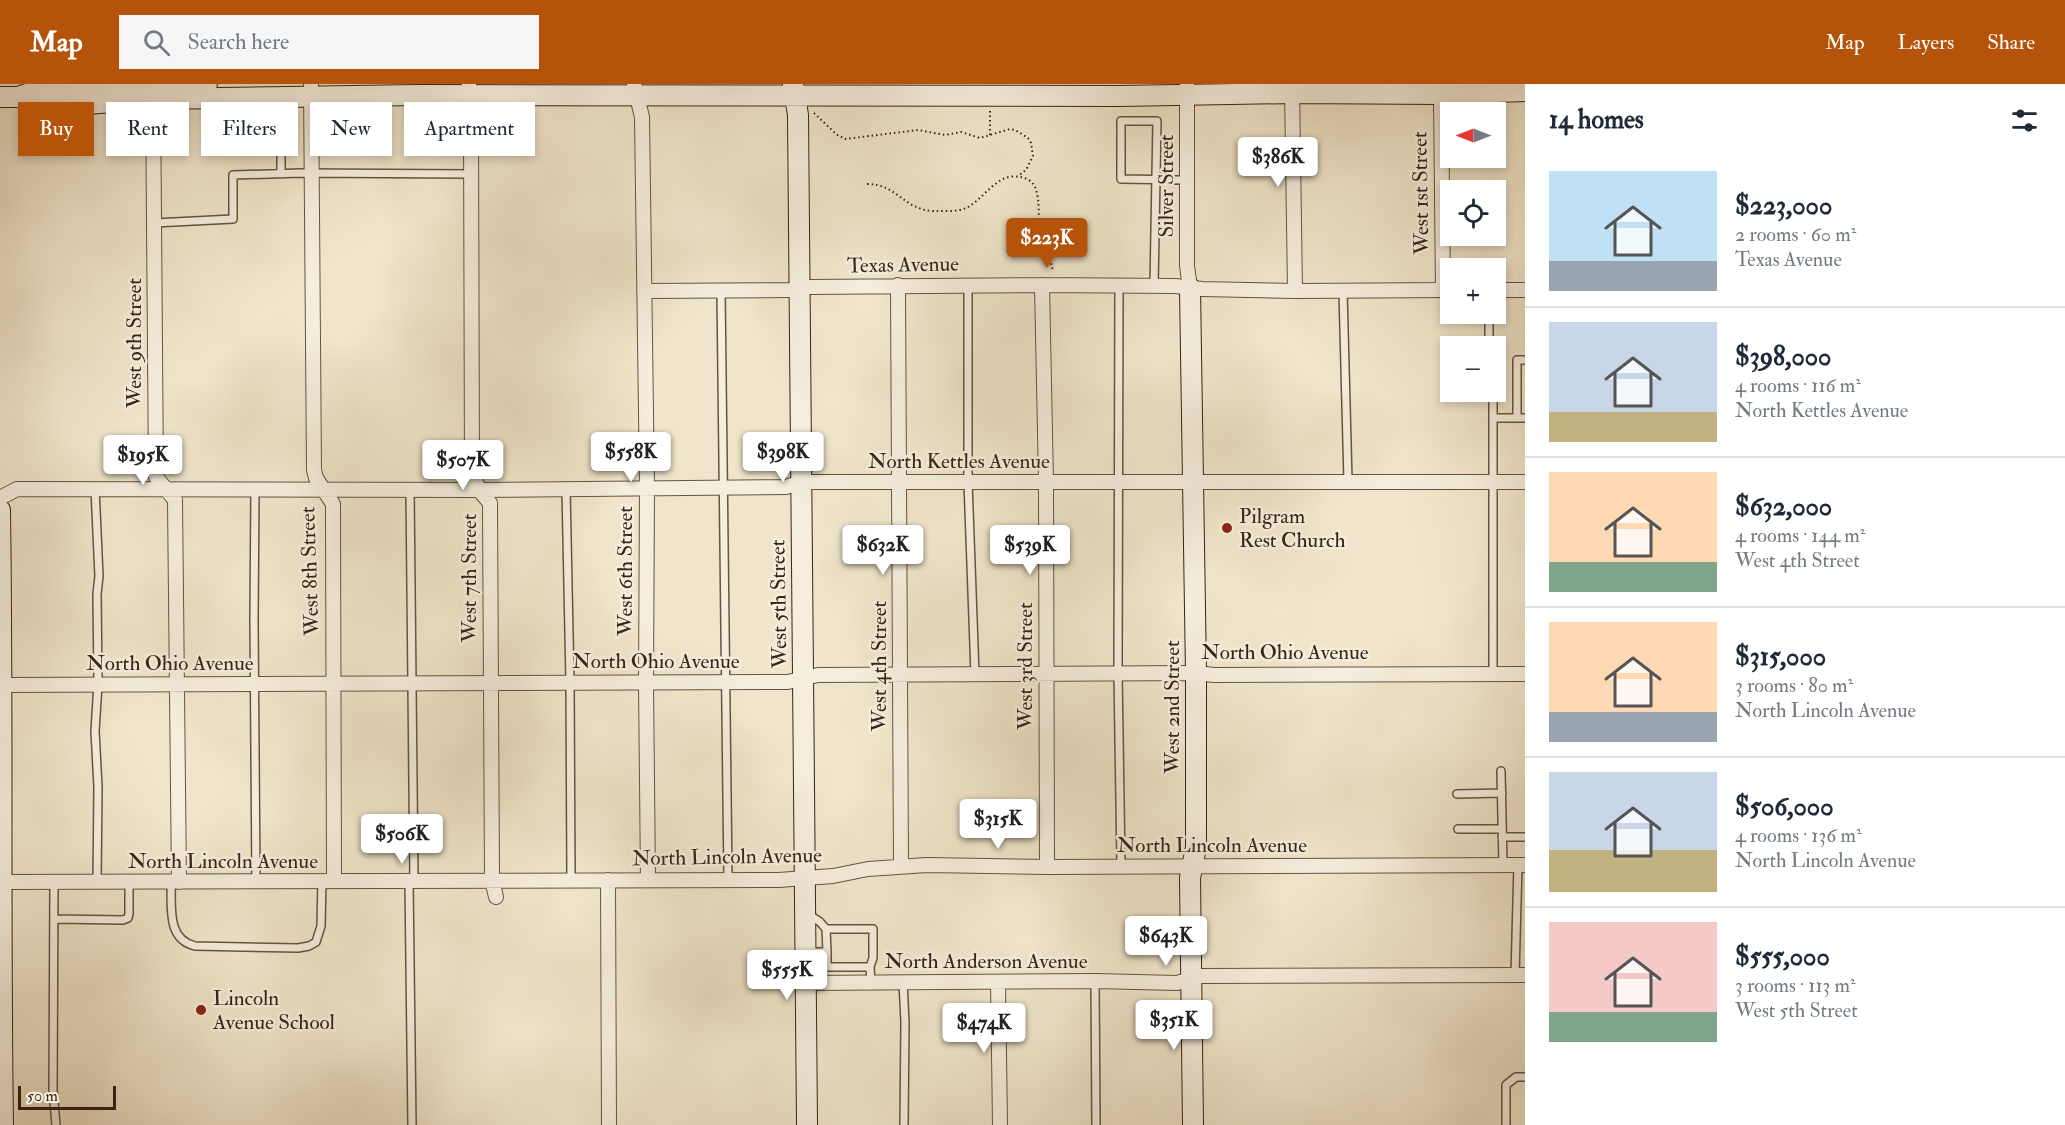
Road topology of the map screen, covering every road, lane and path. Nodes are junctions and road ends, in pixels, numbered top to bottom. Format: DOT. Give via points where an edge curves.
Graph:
graph roads {
  1 [pos="207,84"];
  2 [pos="1292,88"];
  3 [pos="153,89"];
  4 [pos="469,89"];
  5 [pos="311,90"];
  6 [pos="550,90"];
  7 [pos="635,90"];
  8 [pos="1187,90"];
  9 [pos="1525,91"];
  10 [pos="1441,94"];
  11 [pos="993,95"];
  12 [pos="799,96"];
  13 [pos="9,97"];
  14 [pos="990,135"];
  15 [pos="281,156"];
  16 [pos="311,173"];
  17 [pos="281,174"];
  18 [pos="471,174"];
  19 [pos="1018,176"];
  20 [pos="1156,179"];
  21 [pos="1187,180"];
  22 [pos="867,184"];
  23 [pos="154,223"];
  24 [pos="1446,258"];
  25 [pos="1053,275"];
  26 [pos="898,285"];
  27 [pos="968,285"];
  28 [pos="1042,285"];
  29 [pos="1119,286"];
  30 [pos="1154,286"];
  31 [pos="801,288"];
  32 [pos="1190,288"];
  33 [pos="1506,290"];
  34 [pos="1525,290"];
  35 [pos="644,291"];
  36 [pos="721,291"];
  37 [pos="1295,291"];
  38 [pos="1344,291"];
  39 [pos="1440,291"];
  40 [pos="1525,360"];
  41 [pos="1493,402"];
  42 [pos="1494,418"];
  43 [pos="1521,418"];
  44 [pos="1348,481"];
  45 [pos="1493,481"];
  46 [pos="802,482"];
  47 [pos="898,482"];
  48 [pos="969,482"];
  49 [pos="1046,482"];
  50 [pos="1118,482"];
  51 [pos="1193,482"];
  52 [pos="1525,482"];
  53 [pos="724,486"];
  54 [pos="647,487"];
  55 [pos="322,488"];
  56 [pos="566,488"];
  57 [pos="95,489"];
  58 [pos="165,489"];
  59 [pos="255,489"];
  60 [pos="410,489"];
  61 [pos="479,490"];
  62 [pos="0,498"];
  63 [pos="0,510"];
  64 [pos="1047,673"];
  65 [pos="1118,673"];
  66 [pos="1196,673"];
  67 [pos="975,674"];
  68 [pos="1493,674"];
  69 [pos="1525,674"];
  70 [pos="901,675"];
  71 [pos="804,679"];
  72 [pos="491,682"];
  73 [pos="570,682"];
  74 [pos="725,682"];
  75 [pos="177,683"];
  76 [pos="256,683"];
  77 [pos="334,683"];
  78 [pos="413,683"];
  79 [pos="646,683"];
  80 [pos="98,684"];
  81 [pos="2,685"];
  82 [pos="1501,771"];
  83 [pos="1502,793"];
  84 [pos="1457,794"];
  85 [pos="1458,829"];
  86 [pos="1502,833"];
  87 [pos="1525,837"];
  88 [pos="1121,865"];
  89 [pos="901,866"];
  90 [pos="1192,866"];
  91 [pos="1503,866"];
  92 [pos="1521,866"];
  93 [pos="1047,867"];
  94 [pos="805,877"];
  95 [pos="492,880"];
  96 [pos="571,880"];
  97 [pos="608,880"];
  98 [pos="648,880"];
  99 [pos="728,880"];
  100 [pos="328,881"];
  101 [pos="411,881"];
  102 [pos="1,882"];
  103 [pos="54,882"];
  104 [pos="97,882"];
  105 [pos="129,882"];
  106 [pos="175,882"];
  107 [pos="256,882"];
  108 [pos="496,897"];
  109 [pos="806,913"];
  110 [pos="54,919"];
  111 [pos="826,929"];
  112 [pos="806,952"];
  113 [pos="827,952"];
  114 [pos="870,967"];
  115 [pos="841,968"];
  116 [pos="1520,975"];
  117 [pos="1192,978"];
  118 [pos="1095,981"];
  119 [pos="806,982"];
  120 [pos="841,982"];
  121 [pos="871,982"];
  122 [pos="903,982"];
  123 [pos="998,982"];
  124 [pos="1,1036"];
  125 [pos="1525,1077"];
  126 [pos="3,1125"];
  127 [pos="56,1125"];
  128 [pos="412,1125"];
  129 [pos="609,1125"];
  130 [pos="807,1125"];
  131 [pos="904,1125"];
  132 [pos="1000,1125"];
  133 [pos="1096,1125"];
  134 [pos="1193,1125"];
  135 [pos="1506,1125"];
  1 -- 3 [label="street"];
  2 -- 8 [label="street"];
  2 -- 10 [label="street" via="1341,95"];
  2 -- 37 [label="street"];
  3 -- 5 [label="street"];
  3 -- 13 [label="street" via="46,107"];
  3 -- 23 [label="street, West 9th Street"];
  4 -- 5 [label="street"];
  4 -- 6 [label="street"];
  4 -- 18 [label="street, West 7th Street"];
  5 -- 16 [label="street, West 8th Street"];
  6 -- 7 [label="street"];
  7 -- 12 [label="street"];
  7 -- 35 [label="street, West 6th Street" via="642,117"];
  8 -- 11 [label="street"];
  8 -- 21 [label="street, Silver Street"];
  9 -- 10 [label="street"];
  10 -- 24 [label="street, West 1st Street"];
  11 -- 12 [label="street"];
  11 -- 14 [label="path"];
  12 -- 14 [label="path" via="845,139 918,130 945,135 961,132 980,138"];
  12 -- 31 [label="street, West 5th Street"];
  14 -- 19 [label="path" via="1010,129 1028,138 1033,156"];
  15 -- 17 [label="lane"];
  16 -- 17 [label="lane"];
  16 -- 18 [label="lane"];
  16 -- 55 [label="street, West 8th Street" via="314,470"];
  17 -- 23 [label="lane" via="233,176 232,219"];
  18 -- 61 [label="street, West 7th Street" via="472,472"];
  19 -- 22 [label="path" via="1003,179 965,208 953,211 917,208 888,187"];
  19 -- 25 [label="path" via="1035,186 1038,243 1052,262"];
  20 -- 20 [label="lane" via="1121,179 1121,121 1157,121"];
  20 -- 21 [label="lane"];
  20 -- 30 [label="lane"];
  21 -- 32 [label="street, Silver Street"];
  23 -- 58 [label="street, West 9th Street" via="156,477"];
  26 -- 27 [label="street, Texas Avenue"];
  26 -- 31 [label="street, Texas Avenue"];
  26 -- 47 [label="street, West 4th Street"];
  27 -- 28 [label="street, Texas Avenue"];
  27 -- 48 [label="lane"];
  28 -- 29 [label="street, Texas Avenue"];
  28 -- 49 [label="street, West 3rd Street"];
  29 -- 30 [label="street, Texas Avenue"];
  29 -- 50 [label="lane"];
  30 -- 32 [label="street, Texas Avenue"];
  31 -- 36 [label="street, Texas Avenue"];
  31 -- 46 [label="street, West 5th Street"];
  32 -- 37 [label="street, Texas Avenue"];
  32 -- 51 [label="street, West 2nd Street"];
  33 -- 34 [label="street"];
  35 -- 36 [label="street, Texas Avenue"];
  35 -- 54 [label="street, West 6th Street"];
  36 -- 53 [label="lane"];
  37 -- 38 [label="street, Texas Avenue"];
  38 -- 39 [label="street, Texas Avenue"];
  38 -- 44 [label="lane"];
  40 -- 43 [label="lane" via="1517,360"];
  41 -- 42 [label="lane"];
  42 -- 43 [label="lane"];
  42 -- 45 [label="lane"];
  44 -- 45 [label="street, North Kettles Avenue"];
  44 -- 51 [label="street, North Kettles Avenue"];
  45 -- 52 [label="street, North Kettles Avenue"];
  45 -- 68 [label="lane"];
  46 -- 47 [label="street, North Kettles Avenue"];
  46 -- 53 [label="street, North Kettles Avenue" via="786,486"];
  46 -- 71 [label="street, West 5th Street"];
  47 -- 48 [label="street, North Kettles Avenue"];
  47 -- 70 [label="street, West 4th Street"];
  48 -- 49 [label="street, North Kettles Avenue"];
  48 -- 67 [label="lane"];
  49 -- 50 [label="street, North Kettles Avenue"];
  49 -- 64 [label="street, West 3rd Street"];
  50 -- 51 [label="street, North Kettles Avenue"];
  50 -- 65 [label="lane"];
  51 -- 66 [label="street, West 2nd Street"];
  53 -- 54 [label="street, North Kettles Avenue"];
  53 -- 74 [label="lane"];
  54 -- 56 [label="street, North Kettles Avenue"];
  54 -- 79 [label="street, West 6th Street"];
  55 -- 59 [label="street, North Kettles Avenue"];
  55 -- 60 [label="street, North Kettles Avenue"];
  55 -- 77 [label="street, West 8th Street" via="333,504"];
  56 -- 61 [label="street, North Kettles Avenue"];
  56 -- 73 [label="lane"];
  57 -- 58 [label="street, North Kettles Avenue"];
  57 -- 62 [label="street, North Kettles Avenue" via="17,489"];
  57 -- 80 [label="lane"];
  58 -- 59 [label="street, North Kettles Avenue"];
  58 -- 75 [label="street, West 9th Street" via="175,500"];
  59 -- 76 [label="lane"];
  60 -- 61 [label="street, North Kettles Avenue"];
  60 -- 78 [label="lane"];
  61 -- 72 [label="street, West 7th Street" via="490,503"];
  63 -- 81 [label="street"];
  64 -- 65 [label="street, North Ohio Avenue"];
  64 -- 67 [label="street, North Ohio Avenue"];
  64 -- 93 [label="street, West 3rd Street"];
  65 -- 66 [label="street, North Ohio Avenue"];
  65 -- 88 [label="lane"];
  66 -- 68 [label="street, North Ohio Avenue"];
  66 -- 90 [label="street, West 2nd Street" via="1196,847"];
  67 -- 70 [label="street, North Ohio Avenue"];
  68 -- 69 [label="street, North Ohio Avenue"];
  70 -- 71 [label="street, North Ohio Avenue" via="818,675"];
  70 -- 89 [label="street, West 4th Street"];
  71 -- 74 [label="street, North Ohio Avenue"];
  71 -- 94 [label="street, West 5th Street"];
  72 -- 73 [label="street, North Ohio Avenue"];
  72 -- 78 [label="street, North Ohio Avenue"];
  72 -- 95 [label="street, West 7th Street"];
  73 -- 79 [label="street, North Ohio Avenue"];
  73 -- 96 [label="lane"];
  74 -- 79 [label="street, North Ohio Avenue"];
  74 -- 99 [label="lane"];
  75 -- 76 [label="street, North Ohio Avenue"];
  75 -- 80 [label="street, North Ohio Avenue"];
  75 -- 106 [label="street, West 9th Street"];
  76 -- 77 [label="street, North Ohio Avenue"];
  76 -- 107 [label="lane"];
  77 -- 78 [label="street, North Ohio Avenue"];
  77 -- 100 [label="street, West 8th Street"];
  78 -- 101 [label="lane"];
  79 -- 98 [label="street, West 6th Street"];
  80 -- 81 [label="street, North Ohio Avenue"];
  80 -- 104 [label="lane"];
  81 -- 102 [label="street"];
  82 -- 83 [label="lane"];
  83 -- 84 [label="lane"];
  83 -- 86 [label="lane"];
  85 -- 86 [label="lane"];
  86 -- 87 [label="lane"];
  86 -- 91 [label="lane"];
  88 -- 90 [label="street, North Lincoln Avenue"];
  88 -- 93 [label="street, North Lincoln Avenue"];
  89 -- 93 [label="street, North Lincoln Avenue"];
  89 -- 94 [label="street, North Lincoln Avenue"];
  90 -- 91 [label="street, North Lincoln Avenue"];
  90 -- 117 [label="street, West 2nd Street"];
  91 -- 92 [label="street, North Lincoln Avenue"];
  92 -- 116 [label="lane"];
  94 -- 99 [label="street, North Lincoln Avenue"];
  94 -- 109 [label="street, West 5th Street"];
  95 -- 96 [label="street, North Lincoln Avenue"];
  95 -- 101 [label="street, North Lincoln Avenue"];
  95 -- 108 [label="street, West 7th Street"];
  96 -- 97 [label="street, North Lincoln Avenue"];
  97 -- 98 [label="street, North Lincoln Avenue"];
  97 -- 129 [label="street"];
  98 -- 99 [label="street, North Lincoln Avenue"];
  100 -- 101 [label="street, North Lincoln Avenue"];
  100 -- 106 [label="lane" via="316,942 298,948 186,944 172,919"];
  100 -- 107 [label="street, North Lincoln Avenue"];
  101 -- 128 [label="lane"];
  102 -- 103 [label="street, North Lincoln Avenue"];
  102 -- 124 [label="street"];
  103 -- 104 [label="street, North Lincoln Avenue"];
  103 -- 110 [label="lane"];
  104 -- 105 [label="street, North Lincoln Avenue"];
  105 -- 106 [label="street, North Lincoln Avenue"];
  105 -- 110 [label="lane" via="128,918"];
  106 -- 107 [label="street, North Lincoln Avenue"];
  109 -- 111 [label="lane"];
  109 -- 112 [label="street, West 5th Street"];
  110 -- 127 [label="lane"];
  111 -- 113 [label="lane"];
  111 -- 114 [label="lane" via="873,929"];
  112 -- 113 [label="lane"];
  112 -- 119 [label="street, West 5th Street"];
  113 -- 115 [label="lane" via="827,968"];
  114 -- 115 [label="lane"];
  114 -- 121 [label="lane"];
  115 -- 120 [label="lane"];
  116 -- 117 [label="street, North Anderson Avenue"];
  117 -- 118 [label="street, North Anderson Avenue" via="1177,984"];
  117 -- 134 [label="street, West 2nd Street"];
  118 -- 123 [label="street, North Anderson Avenue"];
  118 -- 133 [label="lane"];
  119 -- 120 [label="street, North Anderson Avenue"];
  119 -- 130 [label="street, West 5th Street"];
  120 -- 121 [label="street, North Anderson Avenue"];
  121 -- 122 [label="street, North Anderson Avenue"];
  122 -- 123 [label="street, North Anderson Avenue"];
  122 -- 131 [label="lane"];
  123 -- 132 [label="street"];
  124 -- 126 [label="street"];
  125 -- 135 [label="lane" via="1516,1077 1506,1084"];
}
